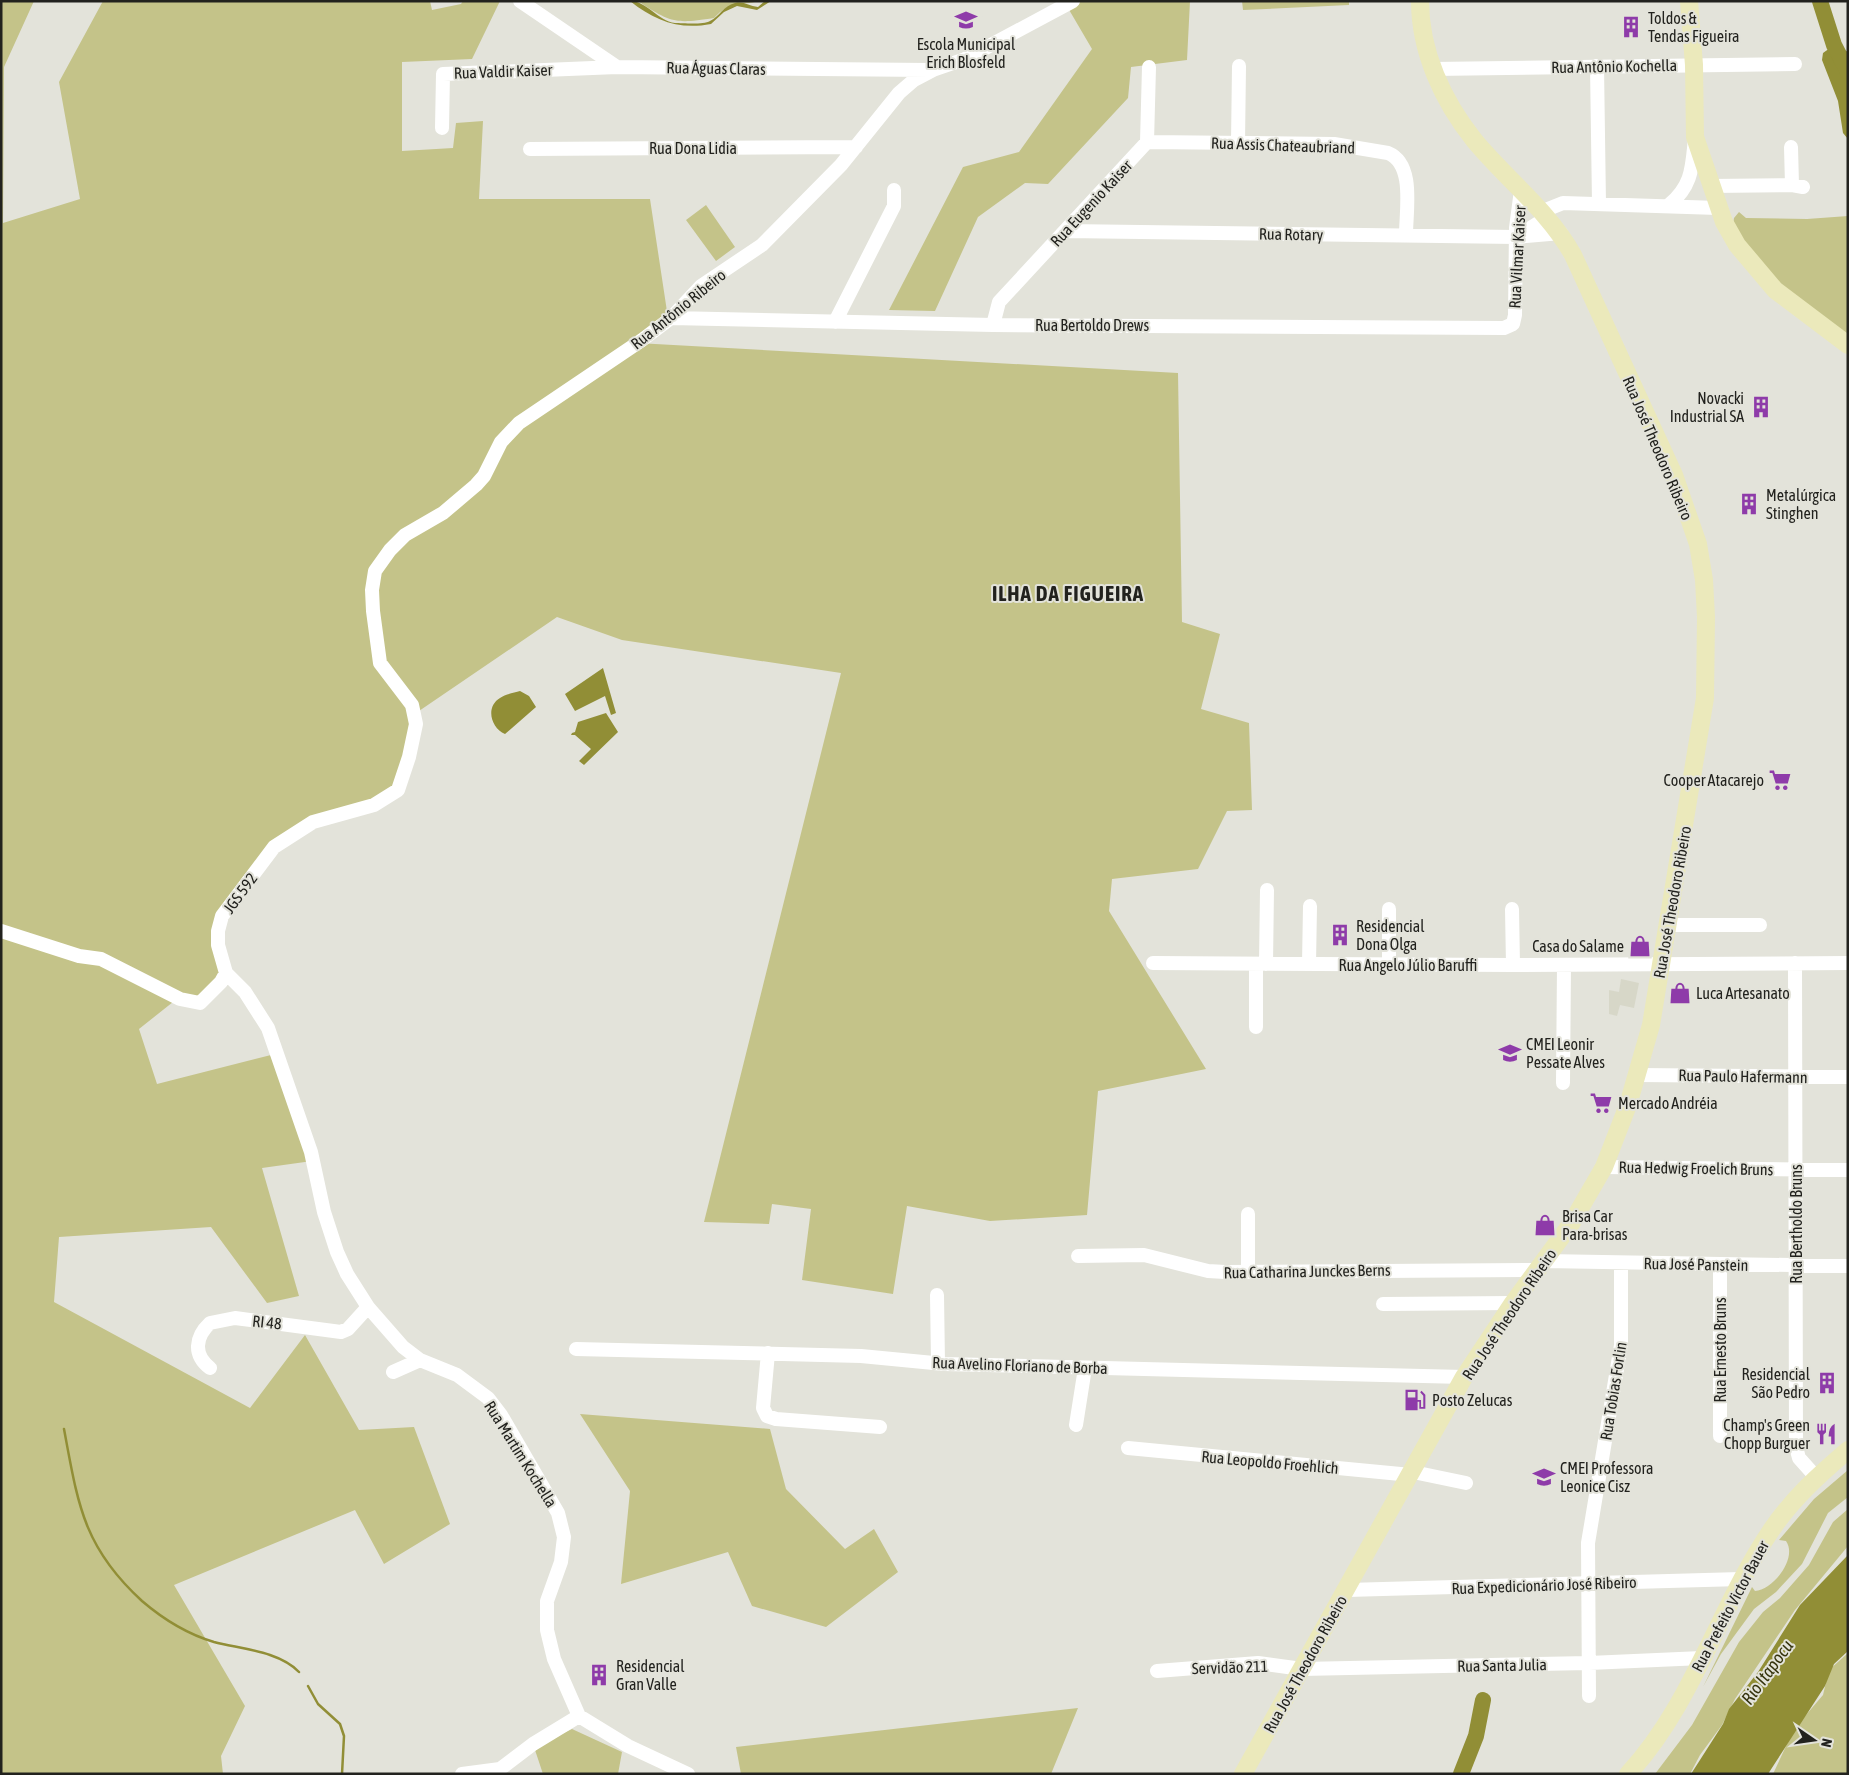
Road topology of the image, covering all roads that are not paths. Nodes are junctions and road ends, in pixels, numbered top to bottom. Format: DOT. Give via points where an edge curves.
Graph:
graph roads {
  1 [pos="520,1"];
  2 [pos="1073,1"];
  3 [pos="1420,1"];
  4 [pos="1689,1"];
  5 [pos="1795,64"];
  6 [pos="1694,65"];
  7 [pos="1239,66"];
  8 [pos="1596,66"];
  9 [pos="617,67"];
  10 [pos="1149,67"];
  11 [pos="1433,69"];
  12 [pos="892,70"];
  13 [pos="933,70"];
  14 [pos="898,93"];
  15 [pos="442,128"];
  16 [pos="1695,137"];
  17 [pos="1147,142"];
  18 [pos="1238,144"];
  19 [pos="856,147"];
  20 [pos="1791,147"];
  21 [pos="530,149"];
  22 [pos="1711,186"];
  23 [pos="894,190"];
  24 [pos="1521,190"];
  25 [pos="1599,204"];
  26 [pos="1670,205"];
  27 [pos="1718,208"];
  28 [pos="1543,214"];
  29 [pos="1066,231"];
  30 [pos="1561,233"];
  31 [pos="1406,235"];
  32 [pos="1516,237"];
  33 [pos="671,318"];
  34 [pos="835,322"];
  35 [pos="1513,324"];
  36 [pos="993,325"];
  37 [pos="1848,345"];
  38 [pos="406,694"];
  39 [pos="1267,890"];
  40 [pos="1310,906"];
  41 [pos="1389,909"];
  42 [pos="1512,909"];
  43 [pos="1669,925"];
  44 [pos="1760,925"];
  45 [pos="1,931"];
  46 [pos="1153,962"];
  47 [pos="1795,963"];
  48 [pos="1848,963"];
  49 [pos="1261,964"];
  50 [pos="1310,964"];
  51 [pos="1389,964"];
  52 [pos="1662,964"];
  53 [pos="1513,965"];
  54 [pos="1564,965"];
  55 [pos="226,973"];
  56 [pos="1256,1027"];
  57 [pos="1638,1075"];
  58 [pos="1795,1076"];
  59 [pos="1848,1077"];
  60 [pos="1562,1083"];
  61 [pos="1604,1167"];
  62 [pos="1796,1170"];
  63 [pos="1848,1170"];
  64 [pos="1248,1214"];
  65 [pos="1078,1256"];
  66 [pos="1621,1263"];
  67 [pos="1720,1264"];
  68 [pos="1541,1265"];
  69 [pos="1796,1266"];
  70 [pos="1848,1266"];
  71 [pos="1248,1271"];
  72 [pos="347,1274"];
  73 [pos="937,1295"];
  74 [pos="1513,1303"];
  75 [pos="1383,1304"];
  76 [pos="368,1306"];
  77 [pos="576,1349"];
  78 [pos="768,1353"];
  79 [pos="420,1360"];
  80 [pos="938,1364"];
  81 [pos="210,1368"];
  82 [pos="1085,1368"];
  83 [pos="393,1372"];
  84 [pos="1464,1377"];
  85 [pos="1076,1424"];
  86 [pos="880,1427"];
  87 [pos="1720,1436"];
  88 [pos="1128,1448"];
  89 [pos="1848,1450"];
  90 [pos="1412,1473"];
  91 [pos="1816,1477"];
  92 [pos="1466,1483"];
  93 [pos="1741,1580"];
  94 [pos="1588,1584"];
  95 [pos="1347,1590"];
  96 [pos="1702,1658"];
  97 [pos="1589,1663"];
  98 [pos="1302,1669"];
  99 [pos="1157,1670"];
  100 [pos="1589,1696"];
  101 [pos="579,1716"];
  102 [pos="462,1774"];
  103 [pos="688,1774"];
  104 [pos="1243,1774"];
  105 [pos="1628,1774"];
  1 -- 9 [label="street"];
  2 -- 13 [label="street, Rua Antônio Ribeiro" via="965,59"];
  3 -- 11 [label="main road, Rua José Theodoro Ribeiro" via="1420,22"];
  4 -- 6 [label="main road"];
  5 -- 6 [label="street, Rua Antônio Kochella"];
  6 -- 8 [label="street, Rua Antônio Kochella"];
  6 -- 16 [label="main road"];
  7 -- 18 [label="street"];
  8 -- 11 [label="street, Rua Antônio Kochella"];
  8 -- 25 [label="street"];
  9 -- 12 [label="street, Rua Águas Claras"];
  9 -- 15 [label="street, Rua Valdir Kaiser" via="442,74"];
  10 -- 17 [label="street"];
  11 -- 24 [label="main road, Rua José Theodoro Ribeiro" via="1452,108 1474,140"];
  12 -- 13 [label="street, Rua Águas Claras"];
  12 -- 14 [label="street" via="899,82"];
  13 -- 14 [label="street, Rua Antônio Ribeiro"];
  14 -- 19 [label="street, Rua Antônio Ribeiro"];
  16 -- 22 [label="main road"];
  16 -- 26 [label="street" via="1689,182"];
  17 -- 18 [label="street, Rua Assis Chateaubriand"];
  17 -- 29 [label="street, Rua Eugenio Kaiser"];
  18 -- 31 [label="street, Rua Assis Chateaubriand" via="1349,145 1396,156 1406,172"];
  19 -- 21 [label="street, Rua Dona Lidia"];
  19 -- 33 [label="street, Rua Antônio Ribeiro" via="762,245 701,286"];
  20 -- 22 [label="street" via="1797,186"];
  22 -- 27 [label="main road"];
  23 -- 34 [label="street" via="894,206"];
  24 -- 28 [label="main road, Rua José Theodoro Ribeiro"];
  24 -- 32 [label="street, Rua Vilmar Kaiser"];
  25 -- 26 [label="street"];
  25 -- 28 [label="street" via="1563,204"];
  26 -- 27 [label="street"];
  27 -- 37 [label="main road" via="1737,245 1755,270 1794,306"];
  28 -- 30 [label="main road, Rua José Theodoro Ribeiro"];
  28 -- 32 [label="street" via="1540,222"];
  29 -- 31 [label="street, Rua Rotary"];
  29 -- 36 [label="street, Rua Eugenio Kaiser" via="999,302"];
  30 -- 32 [label="street, Rua Rotary"];
  30 -- 43 [label="main road, Rua José Theodoro Ribeiro" via="1674,475 1698,544 1704,580 1705,698"];
  31 -- 32 [label="street, Rua Rotary"];
  32 -- 35 [label="street, Rua Vilmar Kaiser"];
  33 -- 34 [label="street, Rua Bertoldo Drews"];
  33 -- 38 [label="street, Rua Antônio Ribeiro" via="519,423 501,442 476,485 443,513 405,535 375,571 372,610 380,663"];
  34 -- 36 [label="street, Rua Bertoldo Drews"];
  35 -- 36 [label="street, Rua Bertoldo Drews" via="1504,328"];
  38 -- 55 [label="street, JGS 592" via="416,724 398,790 374,805 313,822 274,847 222,916 218,945"];
  39 -- 49 [label="street"];
  40 -- 50 [label="street"];
  41 -- 51 [label="street"];
  42 -- 53 [label="street"];
  43 -- 44 [label="street"];
  43 -- 52 [label="main road, Rua José Theodoro Ribeiro"];
  45 -- 55 [label="street" via="79,956 101,959 192,1002 200,1003"];
  46 -- 49 [label="street, Rua Angelo Júlio Baruffi"];
  47 -- 48 [label="street, Rua Angelo Júlio Baruffi"];
  47 -- 52 [label="street, Rua Angelo Júlio Baruffi"];
  47 -- 58 [label="street, Rua Bertholdo Bruns"];
  49 -- 50 [label="street, Rua Angelo Júlio Baruffi"];
  49 -- 56 [label="street"];
  50 -- 51 [label="street, Rua Angelo Júlio Baruffi"];
  51 -- 53 [label="street, Rua Angelo Júlio Baruffi"];
  52 -- 54 [label="street, Rua Angelo Júlio Baruffi"];
  52 -- 57 [label="main road, Rua José Theodoro Ribeiro"];
  53 -- 54 [label="street, Rua Angelo Júlio Baruffi"];
  54 -- 60 [label="street"];
  55 -- 72 [label="street, JGS 592" via="245,992 268,1028 311,1152 324,1212"];
  57 -- 58 [label="street, Rua Paulo Hafermann"];
  57 -- 61 [label="main road, Rua José Theodoro Ribeiro"];
  58 -- 59 [label="street, Rua Paulo Hafermann"];
  58 -- 62 [label="street, Rua Bertholdo Bruns"];
  61 -- 62 [label="street, Rua Hedwig Froelich Bruns"];
  61 -- 68 [label="main road, Rua José Theodoro Ribeiro" via="1571,1224"];
  62 -- 63 [label="street, Rua Hedwig Froelich Bruns"];
  62 -- 69 [label="street, Rua Bertholdo Bruns"];
  64 -- 71 [label="street"];
  65 -- 71 [label="street, Rua Catharina Junckes Berns" via="1144,1255 1208,1271"];
  66 -- 67 [label="street, Rua José Panstein"];
  66 -- 68 [label="street, Rua José Panstein"];
  66 -- 94 [label="street, Rua Tobias Forlin" via="1622,1345 1588,1543"];
  67 -- 69 [label="street, Rua José Panstein"];
  67 -- 87 [label="street, Rua Ernesto Bruns"];
  68 -- 71 [label="street, Rua Catharina Junckes Berns"];
  68 -- 74 [label="main road, Rua José Theodoro Ribeiro"];
  69 -- 70 [label="street, Rua José Panstein"];
  69 -- 91 [label="street, Rua Bertholdo Bruns" via="1796,1447 1799,1458"];
  72 -- 76 [label="street, Rua Martim Kochella"];
  73 -- 80 [label="street"];
  74 -- 75 [label="street"];
  74 -- 84 [label="main road, Rua José Theodoro Ribeiro"];
  76 -- 79 [label="street, Rua Martim Kochella" via="403,1347"];
  76 -- 81 [label="street, RI 48" via="348,1329 341,1332 235,1318 210,1322 198,1337 198,1352 201,1361"];
  77 -- 78 [label="street, Rua Avelino Floriano de Borba"];
  78 -- 80 [label="street, Rua Avelino Floriano de Borba" via="881,1357"];
  78 -- 86 [label="street" via="763,1408 767,1416"];
  79 -- 83 [label="street"];
  79 -- 101 [label="street, Rua Martim Kochella" via="456,1375 488,1398 558,1513 564,1537 561,1562 548,1600 547,1630 554,1659"];
  80 -- 82 [label="street, Rua Avelino Floriano de Borba"];
  82 -- 84 [label="street, Rua Avelino Floriano de Borba"];
  82 -- 85 [label="street"];
  84 -- 90 [label="main road, Rua José Theodoro Ribeiro"];
  88 -- 90 [label="street, Rua Leopoldo Froehlich"];
  89 -- 91 [label="main road, Rua Prefeito Victor Bauer"];
  90 -- 92 [label="street, Rua Leopoldo Froehlich"];
  90 -- 95 [label="main road, Rua José Theodoro Ribeiro"];
  91 -- 93 [label="main road, Rua Prefeito Victor Bauer" via="1780,1517"];
  93 -- 94 [label="street, Rua Expedicionário José Ribeiro"];
  93 -- 96 [label="main road, Rua Prefeito Victor Bauer"];
  94 -- 95 [label="street, Rua Expedicionário José Ribeiro"];
  94 -- 97 [label="street, Rua Tobias Forlin"];
  95 -- 98 [label="main road, Rua José Theodoro Ribeiro"];
  96 -- 97 [label="street, Rua Santa Julia"];
  96 -- 105 [label="main road, Rua Prefeito Victor Bauer" via="1666,1725"];
  97 -- 98 [label="street, Rua Santa Julia"];
  97 -- 100 [label="street, Rua Tobias Forlin"];
  98 -- 99 [label="street, Servidão 211" via="1258,1662"];
  98 -- 104 [label="main road, Rua José Theodoro Ribeiro"];
  101 -- 102 [label="street" via="500,1769"];
  101 -- 103 [label="street" via="628,1746"];
}
